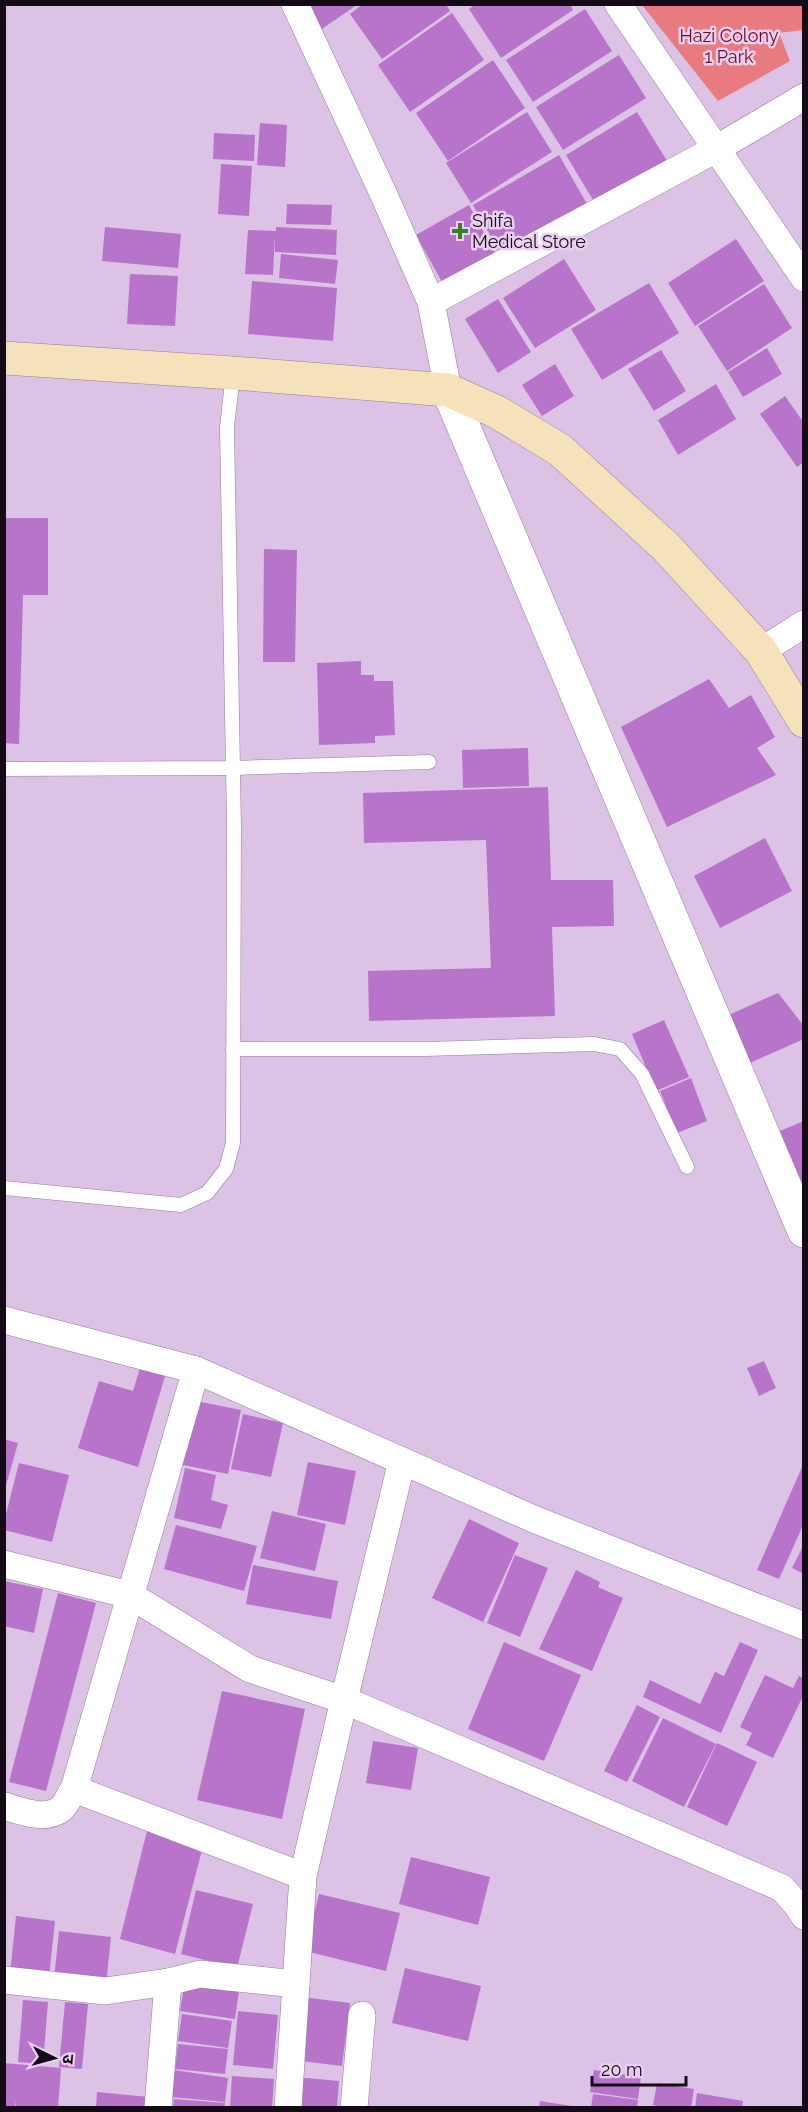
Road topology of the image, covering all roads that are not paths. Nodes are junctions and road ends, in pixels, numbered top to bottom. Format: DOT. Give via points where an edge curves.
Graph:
graph roads {
  1 [pos="295,4"];
  2 [pos="618,4"];
  3 [pos="804,97"];
  4 [pos="716,149"];
  5 [pos="804,278"];
  6 [pos="431,302"];
  7 [pos="4,358"];
  8 [pos="232,373"];
  9 [pos="448,390"];
  10 [pos="804,624"];
  11 [pos="761,651"];
  12 [pos="804,721"];
  13 [pos="429,762"];
  14 [pos="231,768"];
  15 [pos="4,769"];
  16 [pos="233,1049"];
  17 [pos="687,1167"];
  18 [pos="4,1188"];
  19 [pos="804,1231"];
  20 [pos="4,1320"];
  21 [pos="196,1370"];
  22 [pos="402,1461"];
  23 [pos="4,1564"];
  24 [pos="130,1595"];
  25 [pos="804,1626"];
  26 [pos="344,1700"];
  27 [pos="74,1789"];
  28 [pos="4,1806"];
  29 [pos="303,1876"];
  30 [pos="804,1916"];
  31 [pos="4,1980"];
  32 [pos="168,1983"];
  33 [pos="296,1984"];
  34 [pos="362,2014"];
  35 [pos="158,2108"];
  36 [pos="288,2108"];
  37 [pos="354,2108"];
  1 -- 6 [label="street"];
  2 -- 4 [label="street"];
  3 -- 4 [label="street"];
  4 -- 5 [label="street"];
  4 -- 6 [label="street"];
  6 -- 9 [label="street"];
  7 -- 8 [label="main road"];
  8 -- 9 [label="main road"];
  8 -- 14 [label="lane" via="227,427"];
  9 -- 11 [label="main road" via="497,412 560,450 666,547"];
  9 -- 19 [label="street"];
  10 -- 11 [label="street"];
  11 -- 12 [label="main road"];
  13 -- 14 [label="lane"];
  14 -- 15 [label="lane"];
  14 -- 16 [label="lane"];
  16 -- 17 [label="lane" via="594,1044 620,1049 642,1074"];
  16 -- 18 [label="lane" via="233,1143 226,1169 207,1193 181,1205"];
  20 -- 21 [label="street"];
  21 -- 22 [label="street"];
  21 -- 24 [label="street"];
  22 -- 25 [label="street" via="536,1521"];
  22 -- 26 [label="street"];
  23 -- 24 [label="street"];
  24 -- 26 [label="street" via="250,1670"];
  24 -- 27 [label="street"];
  26 -- 29 [label="street"];
  26 -- 30 [label="street" via="782,1888"];
  27 -- 28 [label="street" via="61,1809 44,1815"];
  27 -- 29 [label="street"];
  29 -- 33 [label="street"];
  31 -- 32 [label="street" via="105,1991"];
  32 -- 33 [label="street" via="200,1974"];
  32 -- 35 [label="street"];
  33 -- 36 [label="street"];
  34 -- 37 [label="street"];
}
